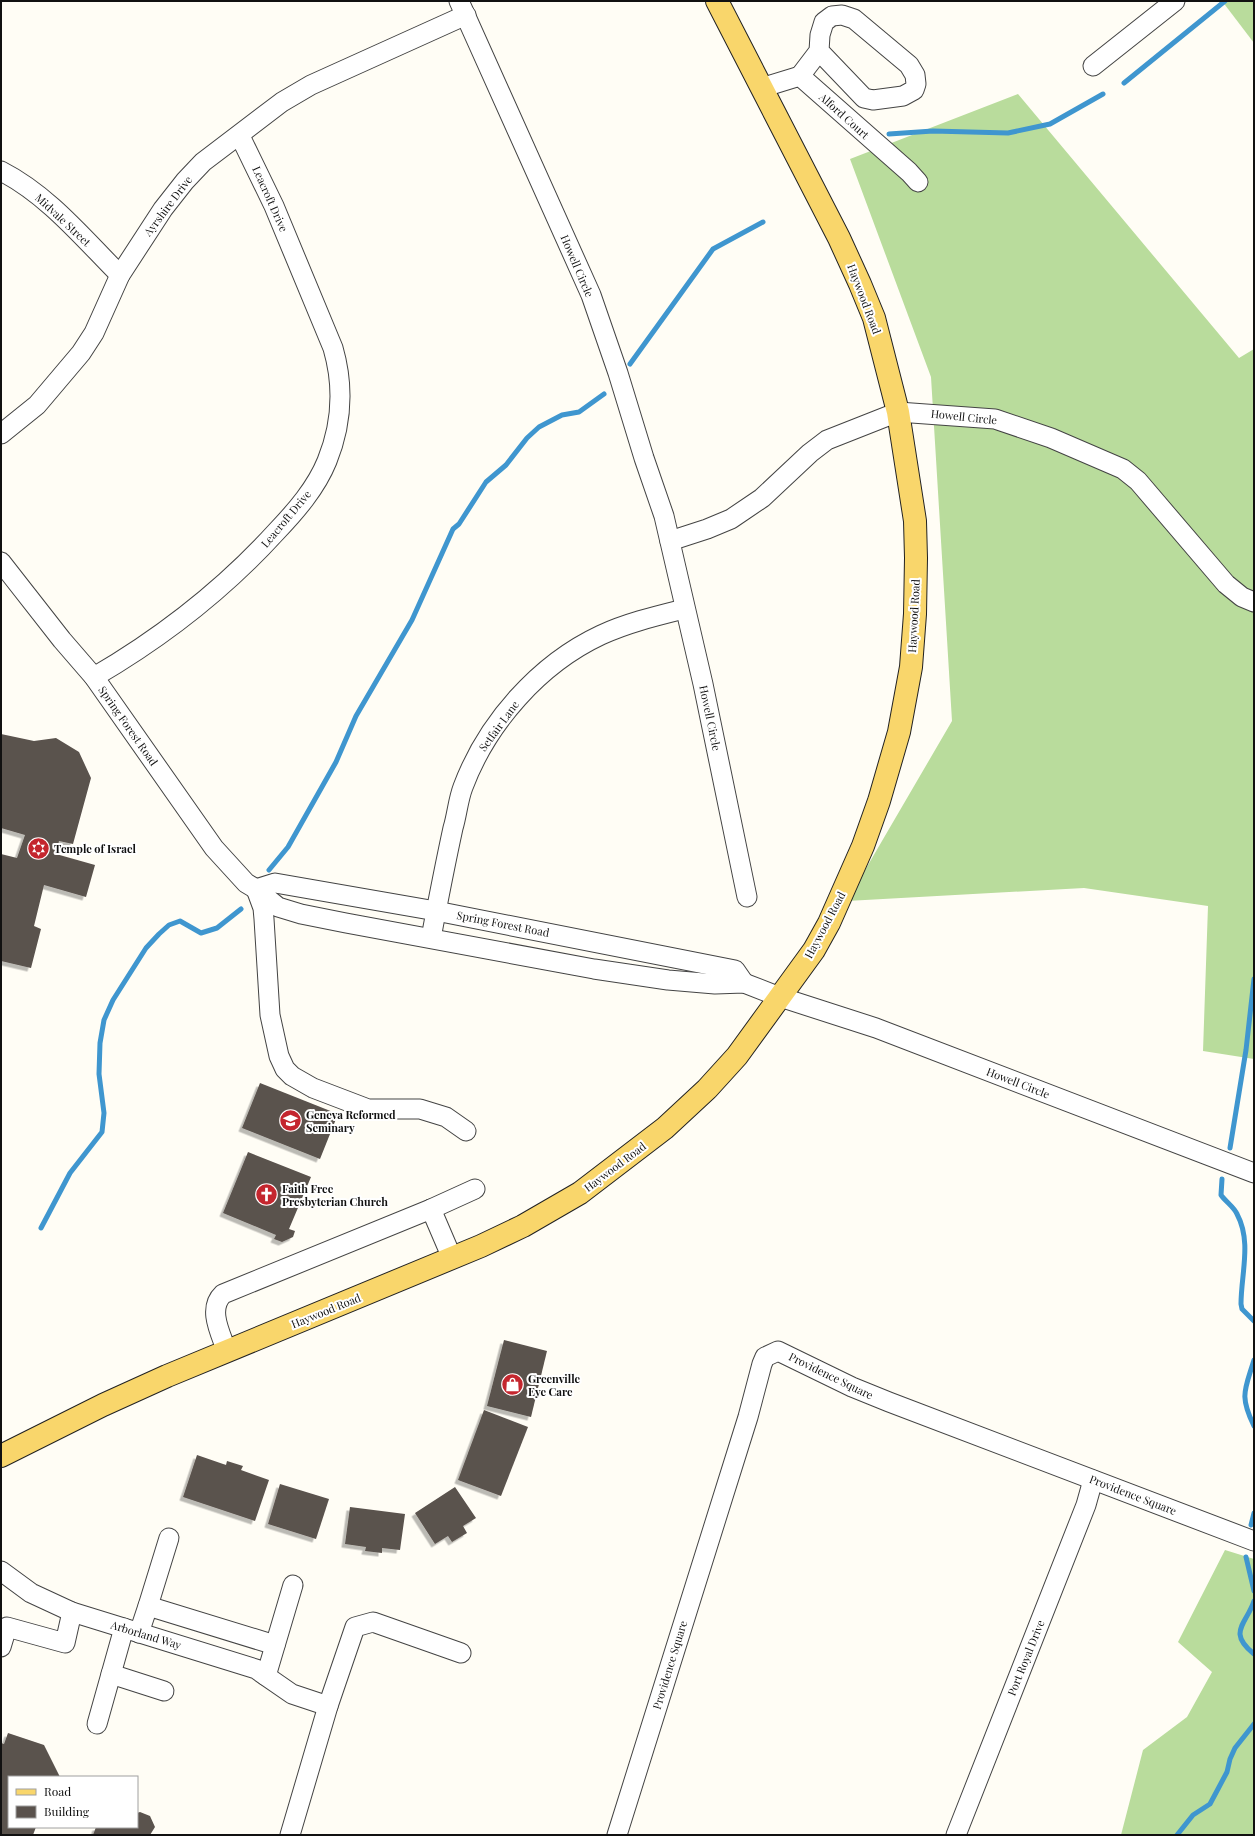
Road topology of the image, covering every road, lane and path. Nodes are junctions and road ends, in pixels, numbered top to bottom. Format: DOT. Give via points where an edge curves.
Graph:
graph roads {
  1 [pos="717,1"];
  2 [pos="1175,1"];
  3 [pos="463,8"];
  4 [pos="819,51"];
  5 [pos="1092,66"];
  6 [pos="800,76"];
  7 [pos="761,88"];
  8 [pos="240,136"];
  9 [pos="1,171"];
  10 [pos="918,182"];
  11 [pos="120,275"];
  12 [pos="898,412"];
  13 [pos="1,434"];
  14 [pos="670,541"];
  15 [pos="1,562"];
  16 [pos="1254,602"];
  17 [pos="684,608"];
  18 [pos="94,677"];
  19 [pos="256,889"];
  20 [pos="747,896"];
  21 [pos="436,911"];
  22 [pos="430,938"];
  23 [pos="744,982"];
  24 [pos="780,997"];
  25 [pos="466,1131"];
  26 [pos="1254,1173"];
  27 [pos="475,1189"];
  28 [pos="430,1209"];
  29 [pos="452,1258"];
  30 [pos="227,1352"];
  31 [pos="1,1456"];
  32 [pos="1092,1480"];
  33 [pos="169,1538"];
  34 [pos="1254,1541"];
  35 [pos="2,1574"];
  36 [pos="293,1585"];
  37 [pos="148,1606"];
  38 [pos="72,1612"];
  39 [pos="132,1631"];
  40 [pos="275,1645"];
  41 [pos="1,1647"];
  42 [pos="462,1653"];
  43 [pos="111,1674"];
  44 [pos="266,1676"];
  45 [pos="164,1690"];
  46 [pos="328,1706"];
  47 [pos="97,1724"];
  48 [pos="290,1835"];
  49 [pos="618,1835"];
  50 [pos="956,1835"];
  1 -- 7 [label="main road, Haywood Road"];
  2 -- 5 [label="street"];
  3 -- 8 [label="street, Ayrshire Drive" via="311,85 282,102"];
  3 -- 14 [label="street, Howell Circle" via="590,295 618,373"];
  4 -- 4 [label="street" via="824,22 832,16 842,15 854,19 908,65 914,75 914,90 903,96 873,100 864,98"];
  4 -- 6 [label="street"];
  6 -- 7 [label="street"];
  6 -- 10 [label="street, Alford Court"];
  7 -- 12 [label="main road, Haywood Road" via="860,284 874,318"];
  8 -- 11 [label="street, Ayrshire Drive" via="203,162 185,181 163,209"];
  8 -- 18 [label="street, Leacroft Drive" via="274,206 333,348 341,390 336,432 327,461 317,480 291,517 259,551 223,585 178,621"];
  9 -- 11 [label="street, Midvale Street" via="39,196"];
  11 -- 13 [label="street, Ayrshire Drive" via="94,333 81,353 37,405"];
  12 -- 14 [label="street, Howell Circle" via="828,440 810,453 762,498 731,519"];
  12 -- 16 [label="street, Howell Circle" via="995,419 1051,438 1123,469 1138,481 1226,584 1242,597"];
  12 -- 24 [label="main road, Haywood Road" via="914,521 916,558 911,667 899,732 879,801 843,894 814,950"];
  14 -- 17 [label="street, Howell Circle"];
  15 -- 18 [label="street, Spring Forest Road"];
  17 -- 20 [label="street, Howell Circle"];
  17 -- 21 [label="street, Setfair Lane" via="640,620 590,640 545,673 508,710 480,751 463,788"];
  18 -- 19 [label="street, Spring Forest Road" via="214,848 246,883"];
  19 -- 21 [label="street, Spring Forest Road" via="275,882"];
  19 -- 22 [label="street, Spring Forest Road" via="278,907 301,914"];
  19 -- 25 [label="street" via="263,913 270,1015 279,1056 285,1068 292,1076 313,1088 368,1109 420,1109 446,1117"];
  21 -- 22 [label="street, Setfair Lane"];
  21 -- 23 [label="street, Spring Forest Road" via="735,970"];
  22 -- 23 [label="street, Spring Forest Road" via="668,980 715,984"];
  23 -- 24 [label="street, Spring Forest Road"];
  24 -- 26 [label="street, Howell Circle" via="876,1028"];
  24 -- 29 [label="main road, Haywood Road" via="737,1056 707,1089 642,1147 580,1193 523,1226"];
  27 -- 28 [label="street"];
  28 -- 29 [label="street"];
  28 -- 30 [label="street" via="223,1294 216,1303 216,1316"];
  29 -- 30 [label="main road, Haywood Road"];
  30 -- 31 [label="main road, Haywood Road" via="103,1405"];
  32 -- 34 [label="street, Providence Square"];
  32 -- 49 [label="street, Providence Square" via="852,1387 784,1353 778,1351 765,1357"];
  32 -- 50 [label="street, Port Royal Drive" via="1086,1505"];
  33 -- 37 [label="street"];
  35 -- 38 [label="street, Arborland Way" via="31,1593"];
  36 -- 40 [label="street"];
  37 -- 39 [label="street"];
  37 -- 40 [label="street"];
  38 -- 39 [label="street, Arborland Way"];
  38 -- 41 [label="street" via="64,1643 7,1627"];
  39 -- 43 [label="street"];
  39 -- 44 [label="street, Arborland Way" via="256,1670"];
  40 -- 44 [label="street"];
  42 -- 46 [label="street" via="374,1622 355,1627"];
  43 -- 45 [label="street"];
  43 -- 47 [label="street"];
  44 -- 46 [label="street, Arborland Way" via="292,1694"];
  46 -- 48 [label="street"];
}
